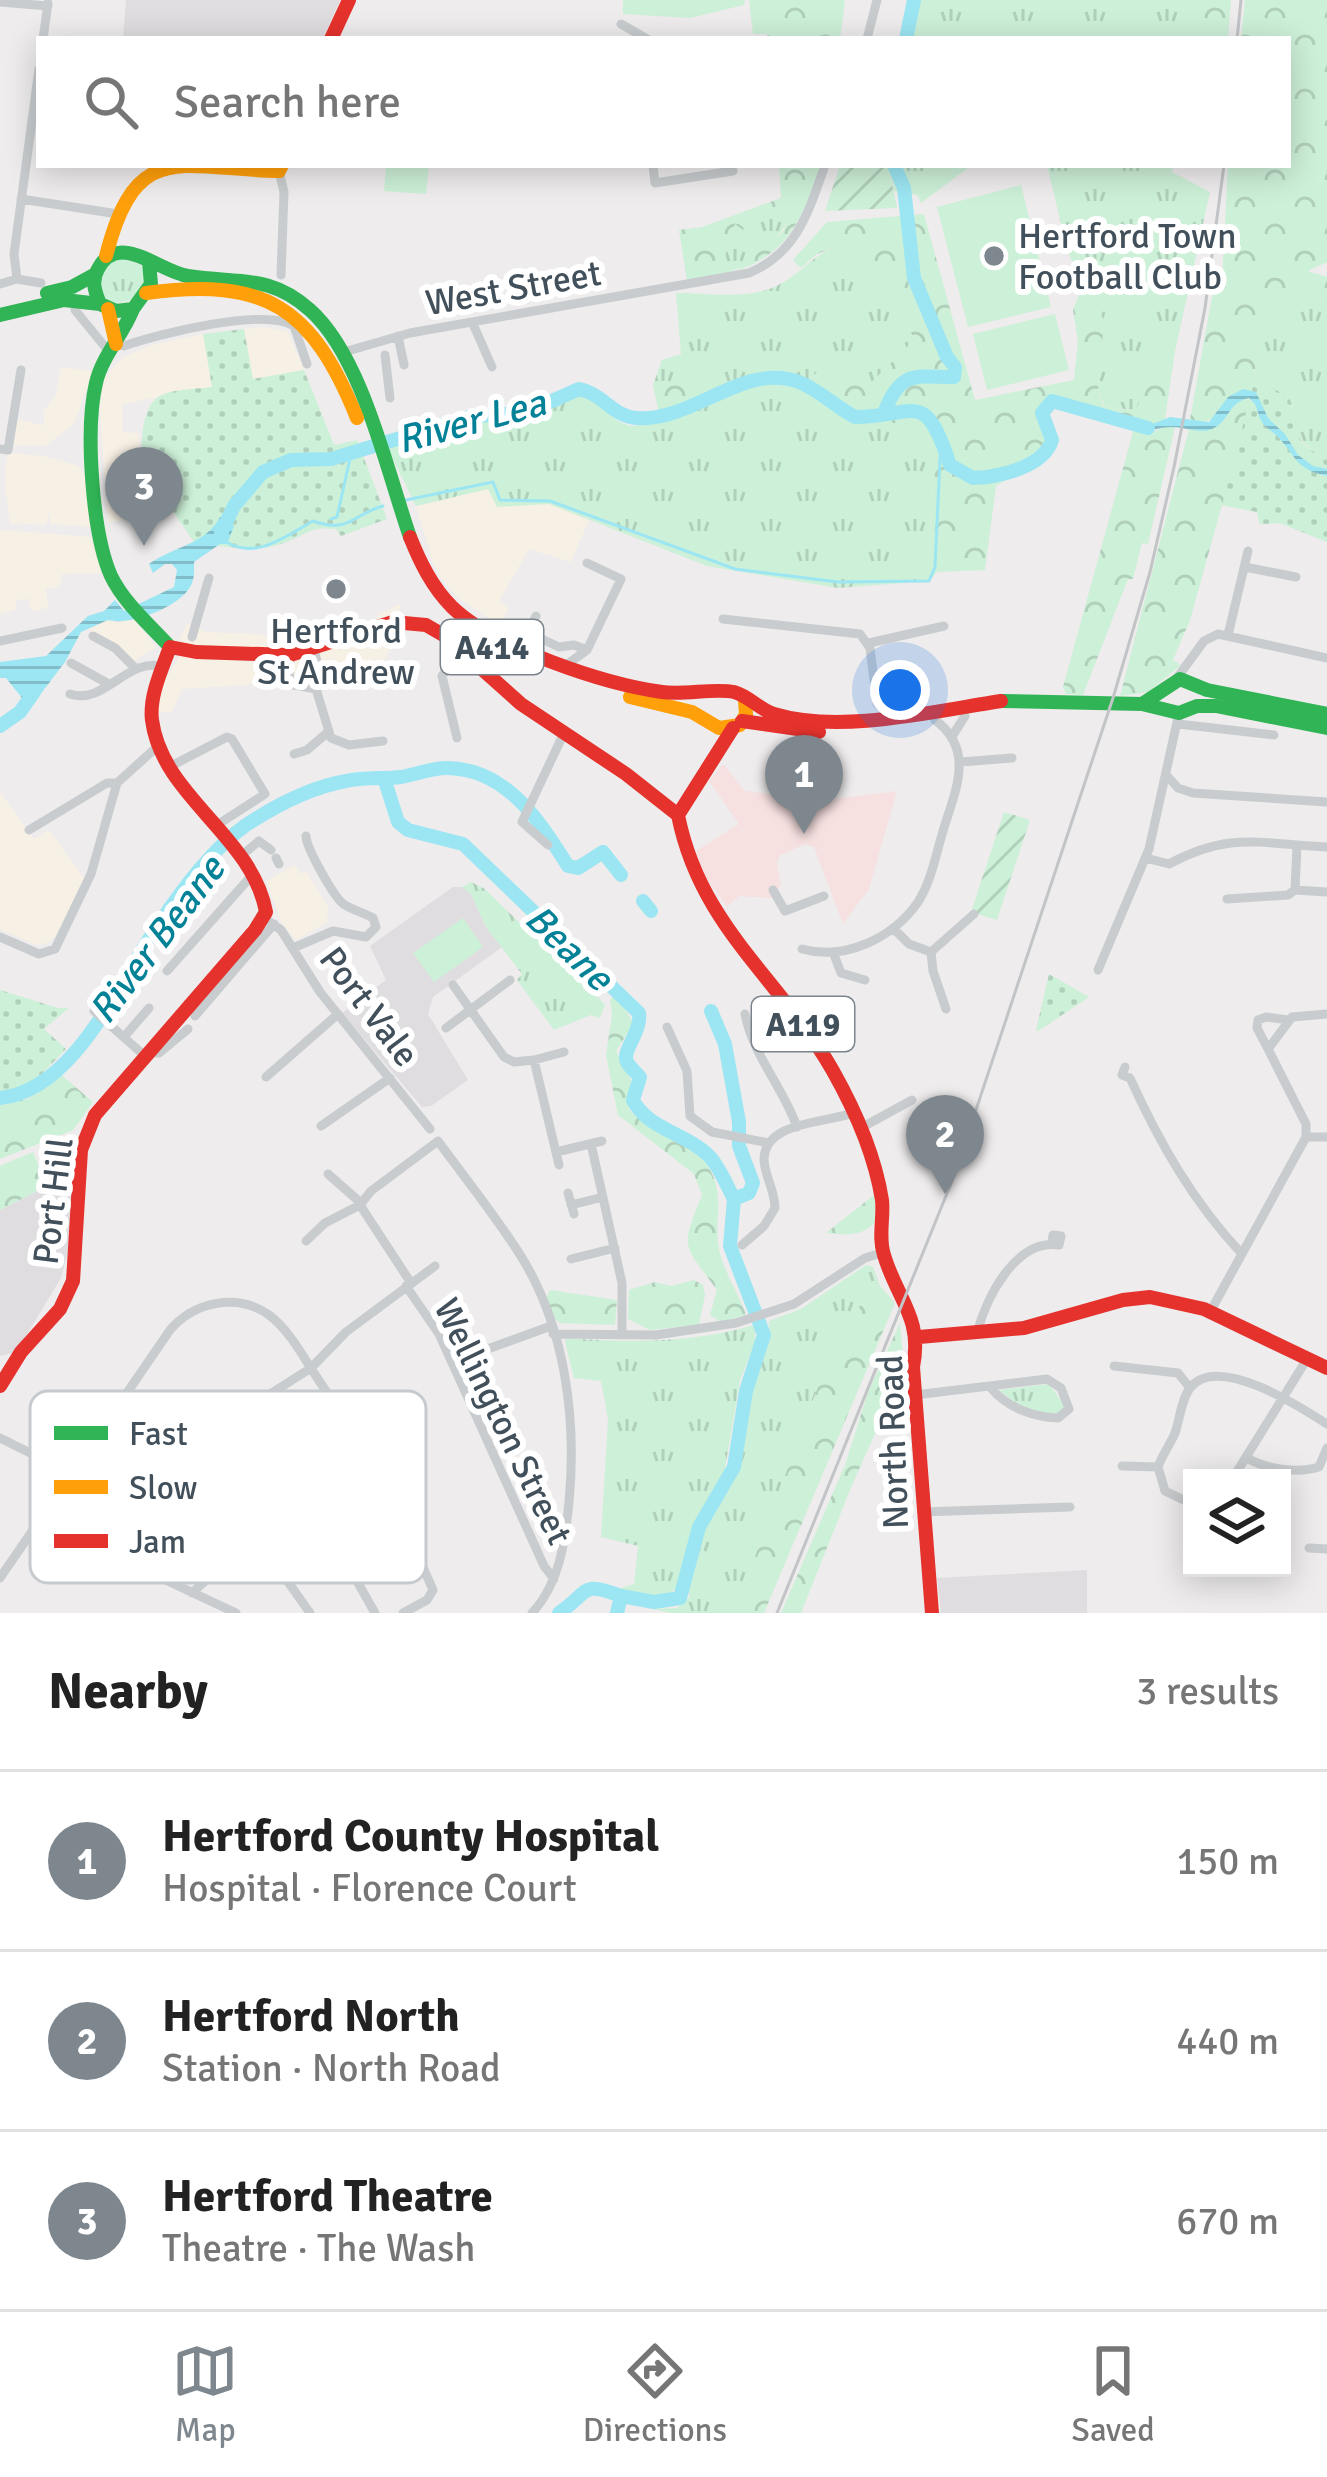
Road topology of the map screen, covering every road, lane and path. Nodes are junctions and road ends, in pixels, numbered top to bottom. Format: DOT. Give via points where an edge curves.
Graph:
graph roads {
  1 [pos="349,0"];
  2 [pos="877,0"];
  3 [pos="0,2"];
  4 [pos="48,3"];
  5 [pos="621,24"];
  6 [pos="43,36"];
  7 [pos="332,36"];
  8 [pos="643,36"];
  9 [pos="867,36"];
  10 [pos="36,91"];
  11 [pos="161,168"];
  12 [pos="280,168"];
  13 [pos="653,168"];
  14 [pos="824,168"];
  15 [pos="734,171"];
  16 [pos="21,199"];
  17 [pos="117,220"];
  18 [pos="134,252"];
  19 [pos="106,256"];
  20 [pos="149,262"];
  21 [pos="94,274"];
  22 [pos="281,275"];
  23 [pos="16,279"];
  24 [pos="41,283"];
  25 [pos="0,284"];
  26 [pos="146,293"];
  27 [pos="0,305"];
  28 [pos="104,307"];
  29 [pos="133,309"];
  30 [pos="75,310"];
  31 [pos="0,316"];
  32 [pos="473,323"];
  33 [pos="126,328"];
  34 [pos="398,336"];
  35 [pos="139,340"];
  36 [pos="384,346"];
  37 [pos="113,348"];
  38 [pos="344,352"];
  39 [pos="307,364"];
  40 [pos="404,364"];
  41 [pos="492,367"];
  42 [pos="21,370"];
  43 [pos="390,398"];
  44 [pos="371,441"];
  45 [pos="4,449"];
  46 [pos="378,461"];
  47 [pos="1248,551"];
  48 [pos="586,562"];
  49 [pos="1245,567"];
  50 [pos="1296,577"];
  51 [pos="209,578"];
  52 [pos="536,616"];
  53 [pos="723,620"];
  54 [pos="944,626"];
  55 [pos="62,628"];
  56 [pos="1228,635"];
  57 [pos="93,636"];
  58 [pos="0,641"];
  59 [pos="868,643"];
  60 [pos="190,644"];
  61 [pos="170,647"];
  62 [pos="314,649"];
  63 [pos="461,650"];
  64 [pos="586,650"];
  65 [pos="290,655"];
  66 [pos="1327,658"];
  67 [pos="71,663"];
  68 [pos="565,666"];
  69 [pos="1189,666"];
  70 [pos="164,667"];
  71 [pos="136,669"];
  72 [pos="599,678"];
  73 [pos="107,683"];
  74 [pos="1171,684"];
  75 [pos="1195,685"];
  76 [pos="316,689"];
  77 [pos="717,692"];
  78 [pos="70,694"];
  79 [pos="745,701"];
  80 [pos="1043,702"];
  81 [pos="1142,704"];
  82 [pos="1198,706"];
  83 [pos="874,711"];
  84 [pos="1327,714"];
  85 [pos="964,716"];
  86 [pos="1176,716"];
  87 [pos="935,720"];
  88 [pos="710,722"];
  89 [pos="738,725"];
  90 [pos="1327,728"];
  91 [pos="327,733"];
  92 [pos="564,733"];
  93 [pos="953,735"];
  94 [pos="1274,735"];
  95 [pos="457,738"];
  96 [pos="383,741"];
  97 [pos="159,745"];
  98 [pos="294,754"];
  99 [pos="715,756"];
  100 [pos="1012,758"];
  101 [pos="961,762"];
  102 [pos="171,766"];
  103 [pos="1168,777"];
  104 [pos="117,783"];
  105 [pos="1327,802"];
  106 [pos="678,815"];
  107 [pos="29,830"];
  108 [pos="221,830"];
  109 [pos="306,836"];
  110 [pos="548,844"];
  111 [pos="1297,845"];
  112 [pos="1327,847"];
  113 [pos="239,853"];
  114 [pos="276,857"];
  115 [pos="1146,858"];
  116 [pos="253,874"];
  117 [pos="773,890"];
  118 [pos="1295,890"];
  119 [pos="1327,892"];
  120 [pos="824,896"];
  121 [pos="1226,898"];
  122 [pos="974,914"];
  123 [pos="269,921"];
  124 [pos="893,928"];
  125 [pos="0,938"];
  126 [pos="293,948"];
  127 [pos="802,950"];
  128 [pos="833,952"];
  129 [pos="931,952"];
  130 [pos="167,970"];
  131 [pos="1098,970"];
  132 [pos="510,980"];
  133 [pos="865,980"];
  134 [pos="453,985"];
  135 [pos="149,1008"];
  136 [pos="946,1009"];
  137 [pos="470,1010"];
  138 [pos="94,1011"];
  139 [pos="338,1013"];
  140 [pos="1327,1014"];
  141 [pos="746,1015"];
  142 [pos="1288,1020"];
  143 [pos="667,1027"];
  144 [pos="446,1028"];
  145 [pos="188,1029"];
  146 [pos="124,1037"];
  147 [pos="1268,1049"];
  148 [pos="564,1052"];
  149 [pos="147,1054"];
  150 [pos="535,1060"];
  151 [pos="266,1077"];
  152 [pos="390,1078"];
  153 [pos="1130,1078"];
  154 [pos="912,1100"];
  155 [pos="853,1113"];
  156 [pos="321,1126"];
  157 [pos="796,1127"];
  158 [pos="430,1129"];
  159 [pos="859,1129"];
  160 [pos="1306,1137"];
  161 [pos="1327,1137"];
  162 [pos="769,1143"];
  163 [pos="556,1152"];
  164 [pos="559,1165"];
  165 [pos="328,1174"];
  166 [pos="568,1192"];
  167 [pos="603,1197"];
  168 [pos="362,1201"];
  169 [pos="312,1239"];
  170 [pos="1052,1243"];
  171 [pos="742,1245"];
  172 [pos="615,1248"];
  173 [pos="881,1253"];
  174 [pos="1242,1254"];
  175 [pos="571,1258"];
  176 [pos="435,1266"];
  177 [pos="409,1284"];
  178 [pos="1209,1313"];
  179 [pos="552,1330"];
  180 [pos="976,1334"];
  181 [pos="622,1335"];
  182 [pos="919,1337"];
  183 [pos="1307,1359"];
  184 [pos="452,1362"];
  185 [pos="5,1366"];
  186 [pos="1114,1366"];
  187 [pos="311,1368"];
  188 [pos="1327,1368"];
  189 [pos="0,1385"];
  190 [pos="990,1387"];
  191 [pos="1190,1388"];
  192 [pos="128,1391"];
  193 [pos="276,1391"];
  194 [pos="327,1391"];
  195 [pos="915,1395"];
  196 [pos="1284,1400"];
  197 [pos="1327,1424"];
  198 [pos="0,1438"];
  199 [pos="1327,1448"];
  200 [pos="30,1453"];
  201 [pos="1247,1457"];
  202 [pos="1122,1466"];
  203 [pos="1158,1467"];
  204 [pos="1239,1469"];
  205 [pos="1183,1501"];
  206 [pos="1070,1507"];
  207 [pos="922,1512"];
  208 [pos="30,1532"];
  209 [pos="1310,1548"];
  210 [pos="1327,1549"];
  211 [pos="426,1576"];
  212 [pos="0,1578"];
  213 [pos="554,1579"];
  214 [pos="173,1583"];
  215 [pos="202,1583"];
  216 [pos="289,1583"];
  217 [pos="358,1583"];
  218 [pos="192,1592"];
  219 [pos="236,1613"];
  220 [pos="310,1613"];
  221 [pos="375,1613"];
  222 [pos="403,1613"];
  223 [pos="532,1613"];
  224 [pos="932,1613"];
  1 -- 7 [label="main road"];
  2 -- 9 [label="street"];
  3 -- 4 [label="street"];
  4 -- 6 [label="street"];
  5 -- 8 [label="street"];
  10 -- 16 [label="street"];
  11 -- 17 [label="main road" via="137,180"];
  12 -- 22 [label="street"];
  13 -- 15 [label="street" via="655,183"];
  14 -- 32 [label="street, West Street" via="797,236 749,273"];
  16 -- 17 [label="street"];
  16 -- 23 [label="street"];
  17 -- 18 [label="main road"];
  17 -- 19 [label="main road"];
  18 -- 19 [label="main road"];
  18 -- 20 [label="main road"];
  19 -- 21 [label="main road"];
  20 -- 26 [label="main road"];
  20 -- 38 [label="main road, A414" via="186,276 276,287 318,315"];
  21 -- 27 [label="main road"];
  21 -- 28 [label="main road"];
  23 -- 24 [label="street"];
  23 -- 25 [label="street"];
  26 -- 29 [label="main road"];
  26 -- 44 [label="main road, A414" via="228,291 290,312 334,360"];
  28 -- 29 [label="main road"];
  28 -- 31 [label="main road" via="64,300"];
  28 -- 37 [label="main road"];
  29 -- 33 [label="main road"];
  30 -- 37 [label="street"];
  32 -- 34 [label="street, West Street"];
  32 -- 41 [label="street"];
  33 -- 35 [label="street"];
  33 -- 37 [label="main road"];
  34 -- 36 [label="street, West Street"];
  34 -- 40 [label="street"];
  35 -- 37 [label="street"];
  35 -- 39 [label="street" via="276,318 294,326"];
  36 -- 38 [label="street, West Street"];
  36 -- 43 [label="street"];
  37 -- 61 [label="main road" via="92,402 99,530 113,579"];
  38 -- 44 [label="main road, A414"];
  42 -- 45 [label="street"];
  44 -- 46 [label="main road, A414"];
  46 -- 68 [label="main road, A414" via="440,594 483,630"];
  46 -- 88 [label="main road, A414" via="411,569 464,631 558,675"];
  47 -- 49 [label="street"];
  48 -- 64 [label="street" via="621,579"];
  49 -- 50 [label="street"];
  49 -- 56 [label="street"];
  51 -- 60 [label="street"];
  52 -- 64 [label="street" via="533,635"];
  53 -- 59 [label="street" via="848,631"];
  54 -- 59 [label="street"];
  55 -- 58 [label="street"];
  56 -- 66 [label="street"];
  56 -- 69 [label="street" via="1204,641"];
  57 -- 71 [label="street"];
  59 -- 83 [label="street"];
  60 -- 61 [label="main road"];
  60 -- 65 [label="main road"];
  61 -- 70 [label="main road"];
  62 -- 63 [label="main road" via="400,621 433,628"];
  62 -- 65 [label="main road"];
  62 -- 76 [label="street"];
  63 -- 92 [label="main road"];
  63 -- 95 [label="street" via="442,676"];
  64 -- 68 [label="street"];
  64 -- 72 [label="street"];
  65 -- 76 [label="street" via="289,684"];
  67 -- 73 [label="street"];
  68 -- 72 [label="main road, A414"];
  69 -- 74 [label="street"];
  69 -- 75 [label="street"];
  70 -- 71 [label="street"];
  70 -- 97 [label="main road" via="152,718"];
  71 -- 73 [label="street"];
  72 -- 77 [label="main road, A414" via="672,694"];
  73 -- 78 [label="street" via="86,697"];
  74 -- 75 [label="main road"];
  74 -- 81 [label="main road"];
  74 -- 86 [label="main road" via="1165,698"];
  75 -- 82 [label="main road"];
  75 -- 84 [label="main road"];
  76 -- 91 [label="street"];
  77 -- 79 [label="main road"];
  77 -- 88 [label="main road" via="708,702"];
  79 -- 83 [label="main road" via="801,719"];
  79 -- 89 [label="main road"];
  80 -- 81 [label="main road"];
  80 -- 83 [label="main road" via="893,717"];
  80 -- 85 [label="main road"];
  81 -- 86 [label="main road"];
  82 -- 86 [label="main road"];
  82 -- 90 [label="main road"];
  85 -- 87 [label="main road"];
  85 -- 93 [label="street"];
  86 -- 94 [label="street"];
  86 -- 103 [label="street"];
  87 -- 89 [label="main road" via="842,732"];
  87 -- 93 [label="street"];
  88 -- 89 [label="main road"];
  88 -- 99 [label="main road"];
  89 -- 99 [label="main road"];
  91 -- 96 [label="street" via="344,744"];
  91 -- 98 [label="street"];
  92 -- 106 [label="main road"];
  92 -- 110 [label="street" via="522,822"];
  93 -- 101 [label="street"];
  97 -- 102 [label="main road"];
  97 -- 104 [label="street"];
  99 -- 106 [label="main road"];
  100 -- 101 [label="street"];
  101 -- 124 [label="street" via="924,891"];
  102 -- 108 [label="main road"];
  102 -- 108 [label="street" via="229,737 264,792"];
  103 -- 105 [label="street" via="1188,792"];
  103 -- 115 [label="street"];
  104 -- 107 [label="street"];
  104 -- 125 [label="street" via="91,874 58,945 40,954"];
  106 -- 155 [label="main road, North Road / A119" via="684,848 712,904 817,1044"];
  108 -- 113 [label="main road"];
  109 -- 126 [label="street" via="308,854 340,903 376,927 365,937 328,931"];
  111 -- 112 [label="street"];
  111 -- 115 [label="street" via="1222,841 1168,864"];
  111 -- 118 [label="street"];
  113 -- 114 [label="street" via="260,841"];
  113 -- 116 [label="main road"];
  115 -- 131 [label="street"];
  116 -- 123 [label="main road"];
  116 -- 130 [label="street"];
  117 -- 120 [label="street" via="785,911"];
  118 -- 119 [label="street"];
  118 -- 121 [label="street"];
  122 -- 129 [label="street"];
  123 -- 126 [label="street, Port Vale"];
  123 -- 149 [label="main road, Port Hill"];
  124 -- 128 [label="street"];
  124 -- 129 [label="street"];
  126 -- 139 [label="street, Port Vale"];
  127 -- 128 [label="street"];
  128 -- 133 [label="street" via="841,973"];
  129 -- 136 [label="street"];
  132 -- 137 [label="street"];
  134 -- 137 [label="street"];
  135 -- 146 [label="street"];
  137 -- 144 [label="street"];
  137 -- 150 [label="street" via="504,1057"];
  138 -- 146 [label="street"];
  139 -- 151 [label="street"];
  139 -- 152 [label="street, Port Vale"];
  140 -- 142 [label="street"];
  141 -- 157 [label="street" via="751,1041"];
  142 -- 147 [label="street"];
  142 -- 147 [label="street" via="1258,1020"];
  143 -- 162 [label="street" via="684,1064 690,1116 704,1128"];
  145 -- 149 [label="street"];
  146 -- 149 [label="street"];
  147 -- 160 [label="street"];
  148 -- 150 [label="street"];
  149 -- 185 [label="main road, Port Hill" via="86,1133 67,1298"];
  150 -- 163 [label="street"];
  152 -- 156 [label="street"];
  152 -- 158 [label="street, Port Vale"];
  153 -- 174 [label="street" via="1184,1180"];
  154 -- 159 [label="street"];
  155 -- 157 [label="street"];
  155 -- 159 [label="main road, North Road / A119"];
  157 -- 162 [label="street"];
  159 -- 173 [label="main road, North Road / A119" via="882,1200"];
  160 -- 161 [label="street"];
  160 -- 174 [label="street"];
  162 -- 171 [label="street" via="764,1167 775,1208"];
  163 -- 164 [label="street"];
  163 -- 167 [label="street" via="597,1143"];
  165 -- 168 [label="street, Wellington Street"];
  166 -- 167 [label="street" via="572,1209"];
  167 -- 172 [label="street"];
  168 -- 169 [label="street"];
  168 -- 177 [label="street, Wellington Street"];
  168 -- 179 [label="street" via="439,1141 520,1254"];
  170 -- 180 [label="street" via="1009,1268"];
  172 -- 175 [label="street"];
  172 -- 181 [label="street"];
  173 -- 181 [label="street" via="769,1313 676,1333"];
  173 -- 182 [label="main road, North Road / A119"];
  174 -- 178 [label="street"];
  176 -- 177 [label="street"];
  177 -- 184 [label="street, Wellington Street"];
  177 -- 187 [label="street"];
  178 -- 180 [label="main road" via="1134,1297 1060,1321"];
  178 -- 183 [label="main road"];
  179 -- 181 [label="street"];
  179 -- 184 [label="street"];
  179 -- 213 [label="street" via="570,1426 567,1522"];
  180 -- 182 [label="main road"];
  182 -- 195 [label="main road, North Road / A119"];
  183 -- 188 [label="main road"];
  183 -- 196 [label="street"];
  184 -- 213 [label="street, Wellington Street"];
  185 -- 189 [label="main road, Port Hill"];
  186 -- 191 [label="street" via="1178,1373"];
  187 -- 192 [label="street" via="262,1310 204,1305 170,1330"];
  187 -- 193 [label="street"];
  187 -- 194 [label="street"];
  190 -- 190 [label="street" via="1047,1379 1069,1408 1058,1418 1042,1416 1002,1401"];
  190 -- 195 [label="street"];
  191 -- 196 [label="street" via="1223,1375"];
  191 -- 203 [label="street"];
  195 -- 207 [label="main road, North Road / A119"];
  196 -- 197 [label="street"];
  196 -- 201 [label="street"];
  198 -- 200 [label="street"];
  199 -- 201 [label="street" via="1309,1470"];
  201 -- 204 [label="street"];
  202 -- 203 [label="street"];
  203 -- 205 [label="street" via="1165,1491"];
  206 -- 207 [label="street"];
  207 -- 224 [label="main road, North Road / A119"];
  208 -- 212 [label="street"];
  209 -- 210 [label="street"];
  211 -- 222 [label="street" via="431,1596"];
  213 -- 223 [label="street"];
  214 -- 218 [label="street"];
  215 -- 218 [label="street"];
  216 -- 220 [label="street"];
  217 -- 221 [label="street"];
  218 -- 219 [label="street"];
}
